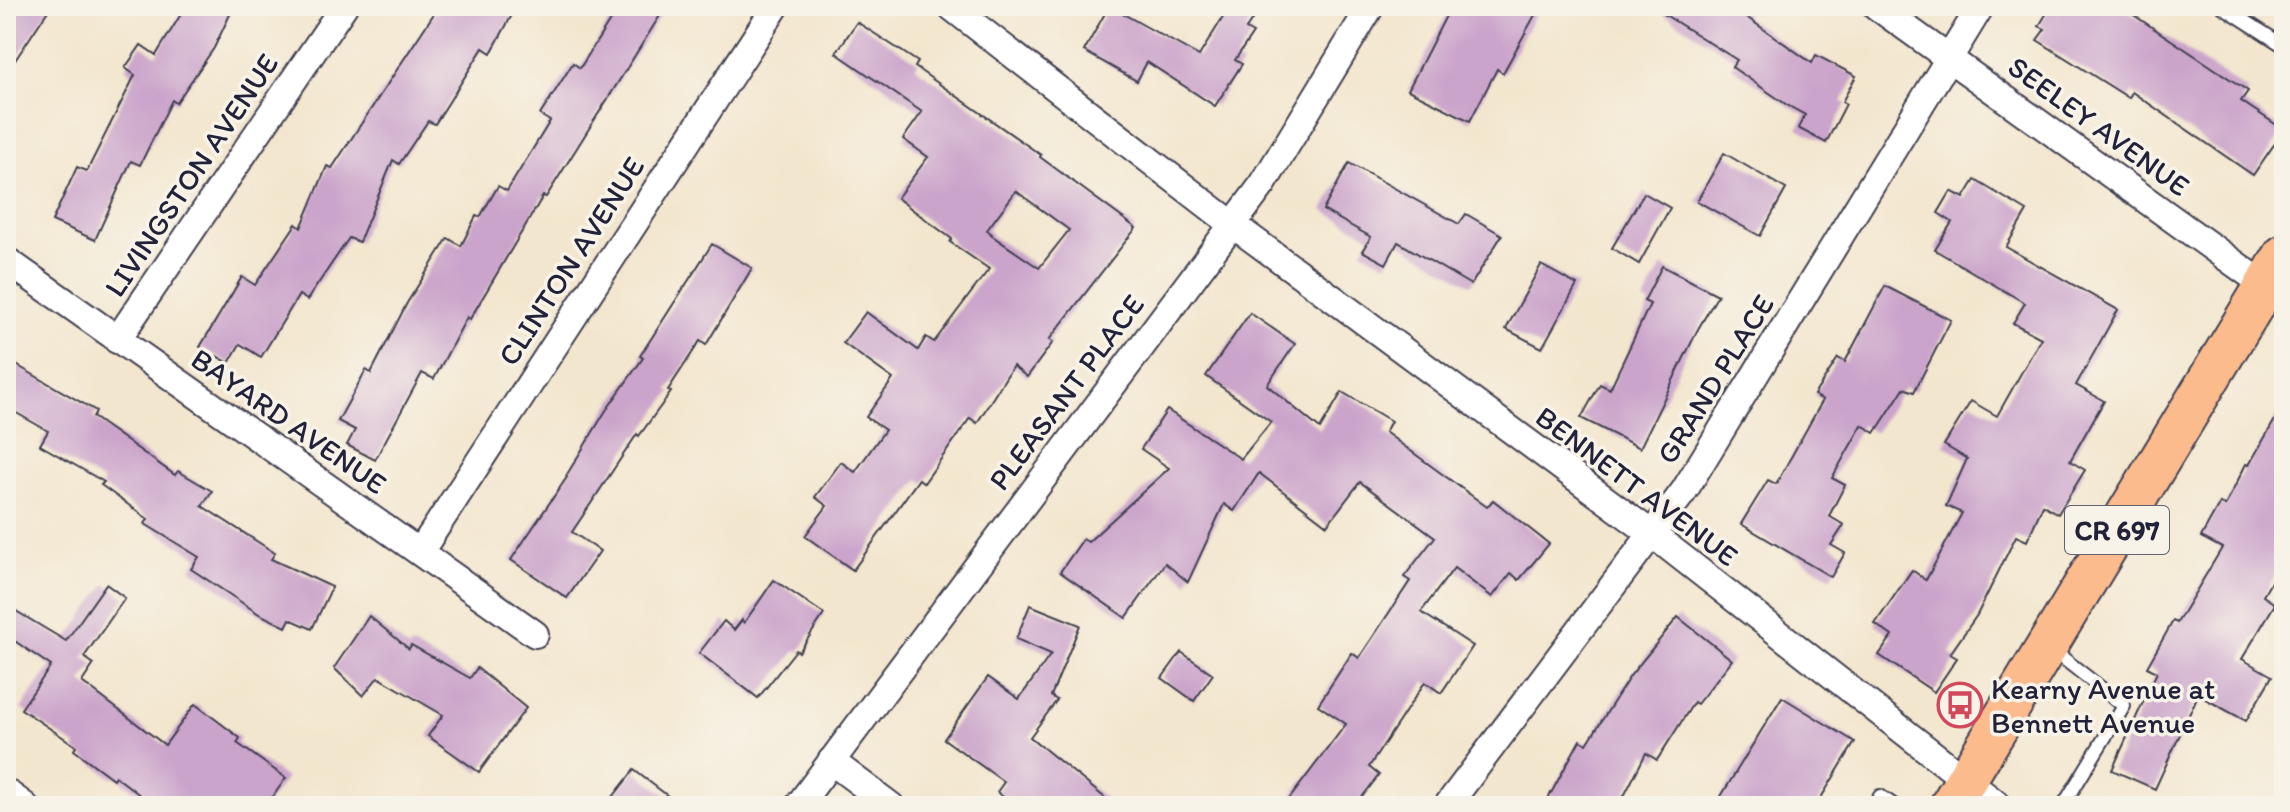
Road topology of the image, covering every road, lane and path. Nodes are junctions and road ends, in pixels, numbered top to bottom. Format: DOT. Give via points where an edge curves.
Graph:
graph roads {
  1 [pos="344,6"];
  2 [pos="776,6"];
  3 [pos="950,6"];
  4 [pos="1371,6"];
  5 [pos="1876,6"];
  6 [pos="1981,6"];
  7 [pos="2222,6"];
  8 [pos="2284,46"];
  9 [pos="1950,57"];
  10 [pos="1232,224"];
  11 [pos="6,260"];
  12 [pos="2278,280"];
  13 [pos="117,340"];
  14 [pos="1652,534"];
  15 [pos="420,552"];
  16 [pos="535,634"];
  17 [pos="2047,646"];
  18 [pos="831,761"];
  19 [pos="6,792"];
  20 [pos="1958,793"];
  21 [pos="25,806"];
  22 [pos="798,806"];
  23 [pos="891,806"];
  24 [pos="1447,806"];
  25 [pos="1874,806"];
  26 [pos="1895,806"];
  27 [pos="1999,806"];
  28 [pos="2063,806"];
  1 -- 13 [label="street, LIVINGSTON AVENUE"];
  2 -- 15 [label="street, CLINTON AVENUE"];
  3 -- 10 [label="street, BENNETT AVENUE"];
  4 -- 10 [label="street, PLEASANT PLACE" via="1263,184"];
  5 -- 9 [label="street, SEELEY AVENUE"];
  6 -- 9 [label="street, GRAND PLACE"];
  7 -- 8 [label="lane"];
  9 -- 12 [label="street, SEELEY AVENUE"];
  9 -- 14 [label="street, GRAND PLACE" via="1684,491"];
  10 -- 14 [label="street, BENNETT AVENUE"];
  10 -- 18 [label="street, PLEASANT PLACE"];
  11 -- 13 [label="street, BAYARD AVENUE"];
  12 -- 17 [label="main road, CR 697"];
  13 -- 15 [label="street, BAYARD AVENUE"];
  14 -- 20 [label="street, BENNETT AVENUE"];
  14 -- 24 [label="street, GRAND PLACE"];
  15 -- 16 [label="street, BAYARD AVENUE"];
  17 -- 20 [label="main road, CR 697"];
  17 -- 28 [label="lane" via="2124,706"];
  18 -- 22 [label="street, PLEASANT PLACE"];
  18 -- 23 [label="street"];
  19 -- 21 [label="street"];
  20 -- 27 [label="street, BENNETT AVENUE"];
  25 -- 26 [label="lane" via="1880,796"];
}
